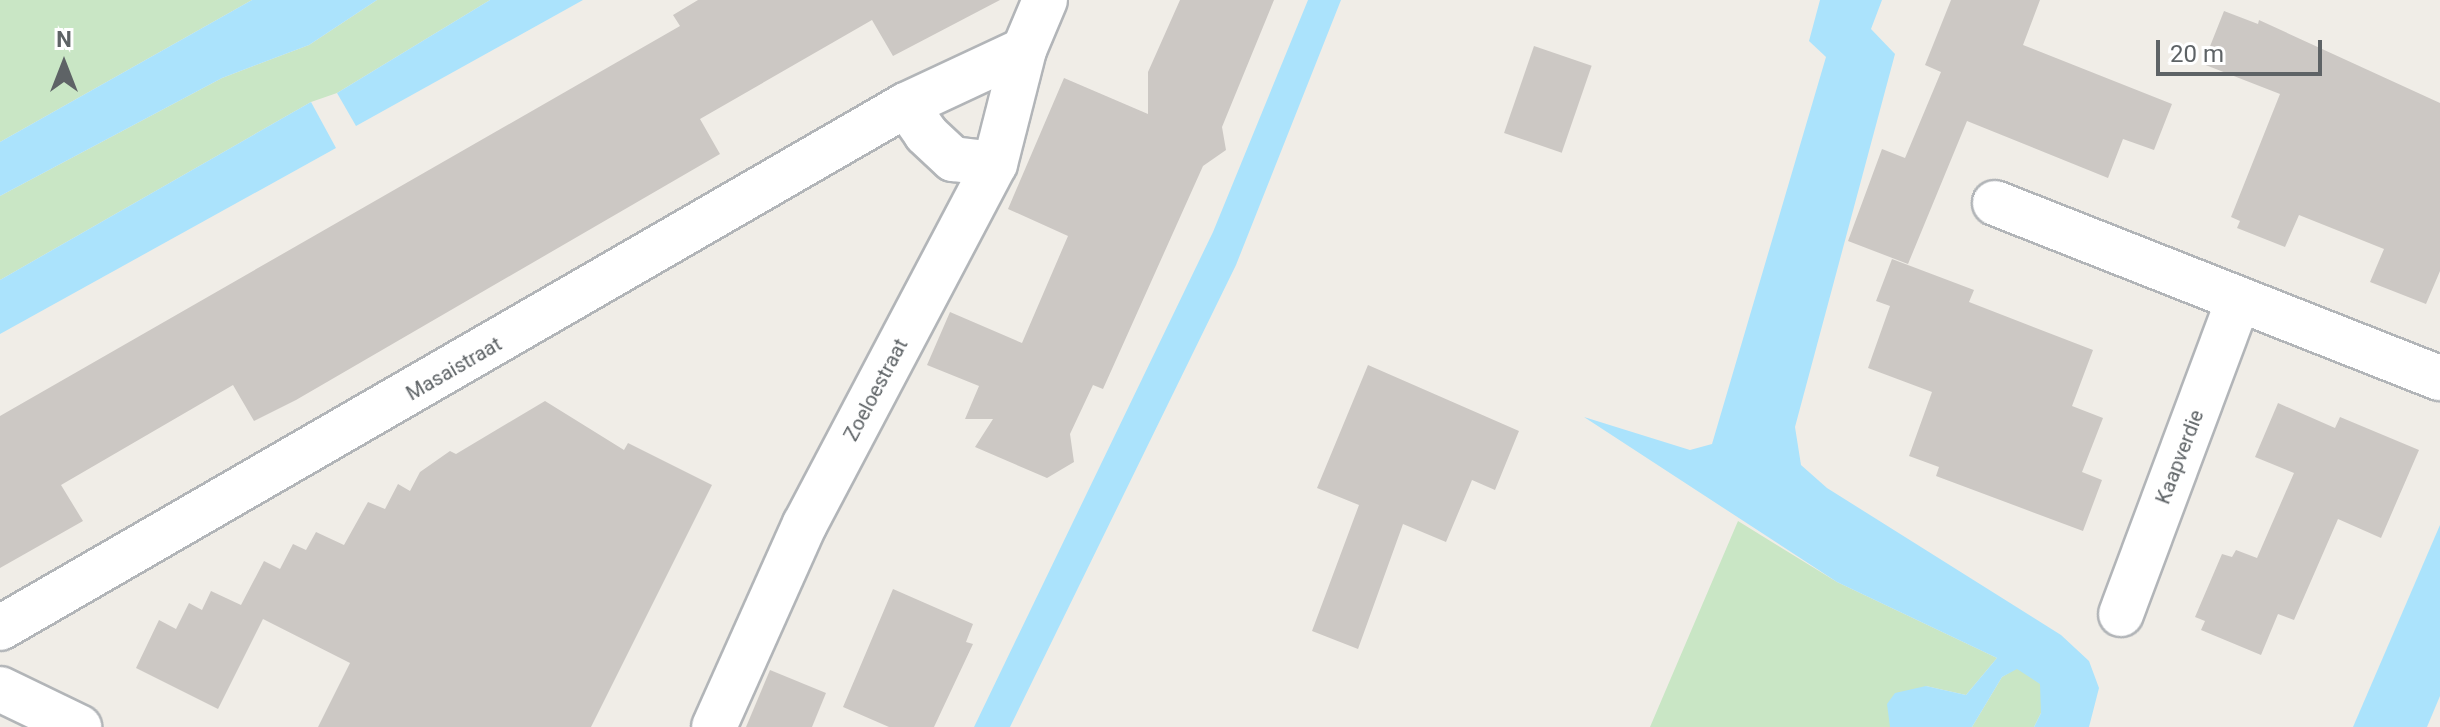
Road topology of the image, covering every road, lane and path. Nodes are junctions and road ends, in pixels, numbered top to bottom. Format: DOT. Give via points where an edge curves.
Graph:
graph roads {
  1 [pos="1045,0"];
  2 [pos="1024,50"];
  3 [pos="906,105"];
  4 [pos="995,164"];
  5 [pos="1995,203"];
  6 [pos="2239,299"];
  7 [pos="2440,378"];
  8 [pos="2121,614"];
  9 [pos="0,628"];
  10 [pos="0,689"];
  11 [pos="79,727"];
  12 [pos="714,727"];
  1 -- 2 [label="street"];
  2 -- 3 [label="street, Masaistraat"];
  2 -- 4 [label="street, Zoeloestraat"];
  3 -- 4 [label="street" via="953,159"];
  3 -- 9 [label="street, Masaistraat"];
  4 -- 12 [label="street, Zoeloestraat" via="805,524"];
  5 -- 6 [label="street"];
  6 -- 7 [label="street"];
  6 -- 8 [label="street, Kaapverdie"];
  10 -- 11 [label="street"];
}
